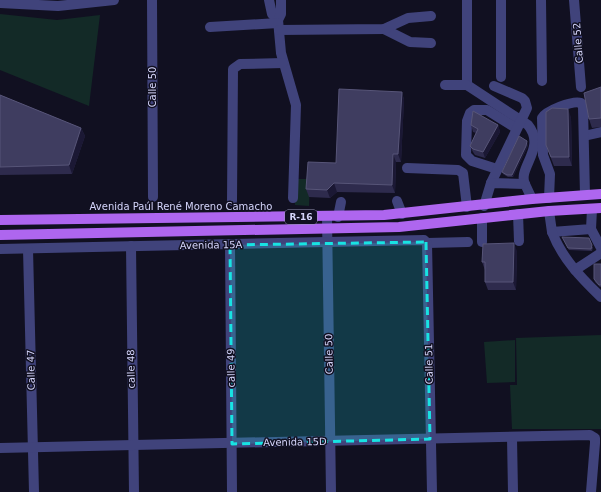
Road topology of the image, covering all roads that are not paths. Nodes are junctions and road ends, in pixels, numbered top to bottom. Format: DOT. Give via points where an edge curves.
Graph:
graph roads {
  1 [pos="114,0"];
  2 [pos="152,0"];
  3 [pos="270,0"];
  4 [pos="281,0"];
  5 [pos="466,0"];
  6 [pos="500,0"];
  7 [pos="541,0"];
  8 [pos="574,0"];
  9 [pos="0,3"];
  10 [pos="59,3"];
  11 [pos="431,16"];
  12 [pos="278,24"];
  13 [pos="210,27"];
  14 [pos="384,29"];
  15 [pos="431,43"];
  16 [pos="283,63"];
  17 [pos="501,77"];
  18 [pos="542,81"];
  19 [pos="445,85"];
  20 [pos="467,85"];
  21 [pos="494,86"];
  22 [pos="581,87"];
  23 [pos="518,124"];
  24 [pos="601,132"];
  25 [pos="584,136"];
  26 [pos="407,168"];
  27 [pos="497,169"];
  28 [pos="491,183"];
  29 [pos="525,184"];
  30 [pos="601,194"];
  31 [pos="585,195"];
  32 [pos="153,197"];
  33 [pos="293,198"];
  34 [pos="549,198"];
  35 [pos="532,199"];
  36 [pos="232,201"];
  37 [pos="341,202"];
  38 [pos="397,202"];
  39 [pos="484,206"];
  40 [pos="467,207"];
  41 [pos="597,209"];
  42 [pos="550,211"];
  43 [pos="402,214"];
  44 [pos="518,214"];
  45 [pos="326,217"];
  46 [pos="338,217"];
  47 [pos="482,218"];
  48 [pos="0,220"];
  49 [pos="327,228"];
  50 [pos="591,229"];
  51 [pos="552,232"];
  52 [pos="0,235"];
  53 [pos="425,241"];
  54 [pos="519,241"];
  55 [pos="468,242"];
  56 [pos="482,242"];
  57 [pos="327,244"];
  58 [pos="230,245"];
  59 [pos="131,246"];
  60 [pos="601,248"];
  61 [pos="0,249"];
  62 [pos="28,249"];
  63 [pos="601,253"];
  64 [pos="575,270"];
  65 [pos="601,297"];
  66 [pos="512,438"];
  67 [pos="430,439"];
  68 [pos="330,442"];
  69 [pos="232,444"];
  70 [pos="133,446"];
  71 [pos="33,447"];
  72 [pos="0,448"];
  73 [pos="34,492"];
  74 [pos="134,492"];
  75 [pos="232,492"];
  76 [pos="331,492"];
  77 [pos="432,492"];
  78 [pos="513,492"];
  79 [pos="591,492"];
  1 -- 10 [label="street"];
  2 -- 32 [label="street, Calle 50"];
  3 -- 12 [label="street" via="272,14"];
  4 -- 12 [label="street"];
  5 -- 20 [label="street"];
  6 -- 17 [label="street"];
  7 -- 18 [label="street"];
  8 -- 22 [label="street, Calle 52"];
  9 -- 10 [label="street"];
  11 -- 14 [label="street" via="408,18"];
  12 -- 13 [label="street"];
  12 -- 14 [label="street"];
  12 -- 16 [label="street"];
  14 -- 15 [label="street" via="410,42"];
  16 -- 33 [label="street" via="296,105"];
  16 -- 36 [label="street" via="240,64 233,69"];
  19 -- 20 [label="street"];
  20 -- 23 [label="street"];
  21 -- 23 [label="street" via="525,101 526,108"];
  23 -- 27 [label="street"];
  23 -- 27 [label="street" via="483,109 474,110 468,116 466,155 472,161"];
  23 -- 29 [label="street" via="530,128 533,136 533,152 524,173"];
  24 -- 25 [label="street"];
  25 -- 31 [label="street"];
  25 -- 34 [label="street" via="581,103 547,113 542,118 544,155 550,174"];
  26 -- 40 [label="street" via="458,170 463,173"];
  27 -- 28 [label="street"];
  28 -- 29 [label="street"];
  28 -- 39 [label="street"];
  29 -- 35 [label="street"];
  30 -- 31 [label="main road, Avenida Paúl René Moreno Camacho / R-16"];
  31 -- 34 [label="main road, Avenida Paúl René Moreno Camacho / R-16"];
  34 -- 35 [label="main road, Avenida Paúl René Moreno Camacho / R-16"];
  35 -- 39 [label="main road, Avenida Paúl René Moreno Camacho / R-16"];
  37 -- 46 [label="street"];
  38 -- 43 [label="street"];
  39 -- 40 [label="main road, Avenida Paúl René Moreno Camacho / R-16"];
  40 -- 43 [label="main road, Avenida Paúl René Moreno Camacho / R-16"];
  41 -- 42 [label="main road, R-16"];
  41 -- 50 [label="street"];
  42 -- 44 [label="main road, R-16"];
  42 -- 51 [label="street"];
  43 -- 46 [label="main road, Avenida Paúl René Moreno Camacho / R-16"];
  44 -- 47 [label="main road, R-16"];
  44 -- 54 [label="street"];
  45 -- 46 [label="main road, Avenida Paúl René Moreno Camacho / R-16"];
  45 -- 48 [label="main road, Avenida Paúl René Moreno Camacho / R-16"];
  45 -- 49 [label="street, Calle 50"];
  47 -- 49 [label="main road, R-16" via="399,227"];
  47 -- 56 [label="street"];
  49 -- 52 [label="main road, R-16"];
  49 -- 57 [label="street, Calle 50"];
  50 -- 51 [label="street"];
  50 -- 60 [label="street"];
  51 -- 64 [label="street" via="562,254"];
  53 -- 55 [label="street, Avenida 15A"];
  53 -- 57 [label="street, Avenida 15A"];
  53 -- 67 [label="street, Calle 51"];
  57 -- 58 [label="street, Avenida 15A"];
  57 -- 68 [label="street, Calle 50"];
  58 -- 59 [label="street, Avenida 15A"];
  58 -- 69 [label="street, calle 49"];
  59 -- 62 [label="street, Avenida 15A"];
  59 -- 70 [label="street, calle 48"];
  61 -- 62 [label="street, Avenida 15A"];
  62 -- 71 [label="street, Calle 47"];
  63 -- 64 [label="street"];
  64 -- 65 [label="street"];
  66 -- 67 [label="street, Avenida 15D"];
  66 -- 78 [label="street"];
  66 -- 79 [label="street, Avenida 15D" via="590,435 595,438"];
  67 -- 68 [label="street, Avenida 15D"];
  67 -- 77 [label="street, Calle 51"];
  68 -- 69 [label="street, Avenida 15D"];
  68 -- 76 [label="street, Calle 50"];
  69 -- 70 [label="street, Avenida 15D"];
  69 -- 75 [label="street, calle 49"];
  70 -- 71 [label="street, Avenida 15D"];
  70 -- 74 [label="street, calle 48"];
  71 -- 72 [label="street, Avenida 15D"];
  71 -- 73 [label="street, Calle 47"];
}
